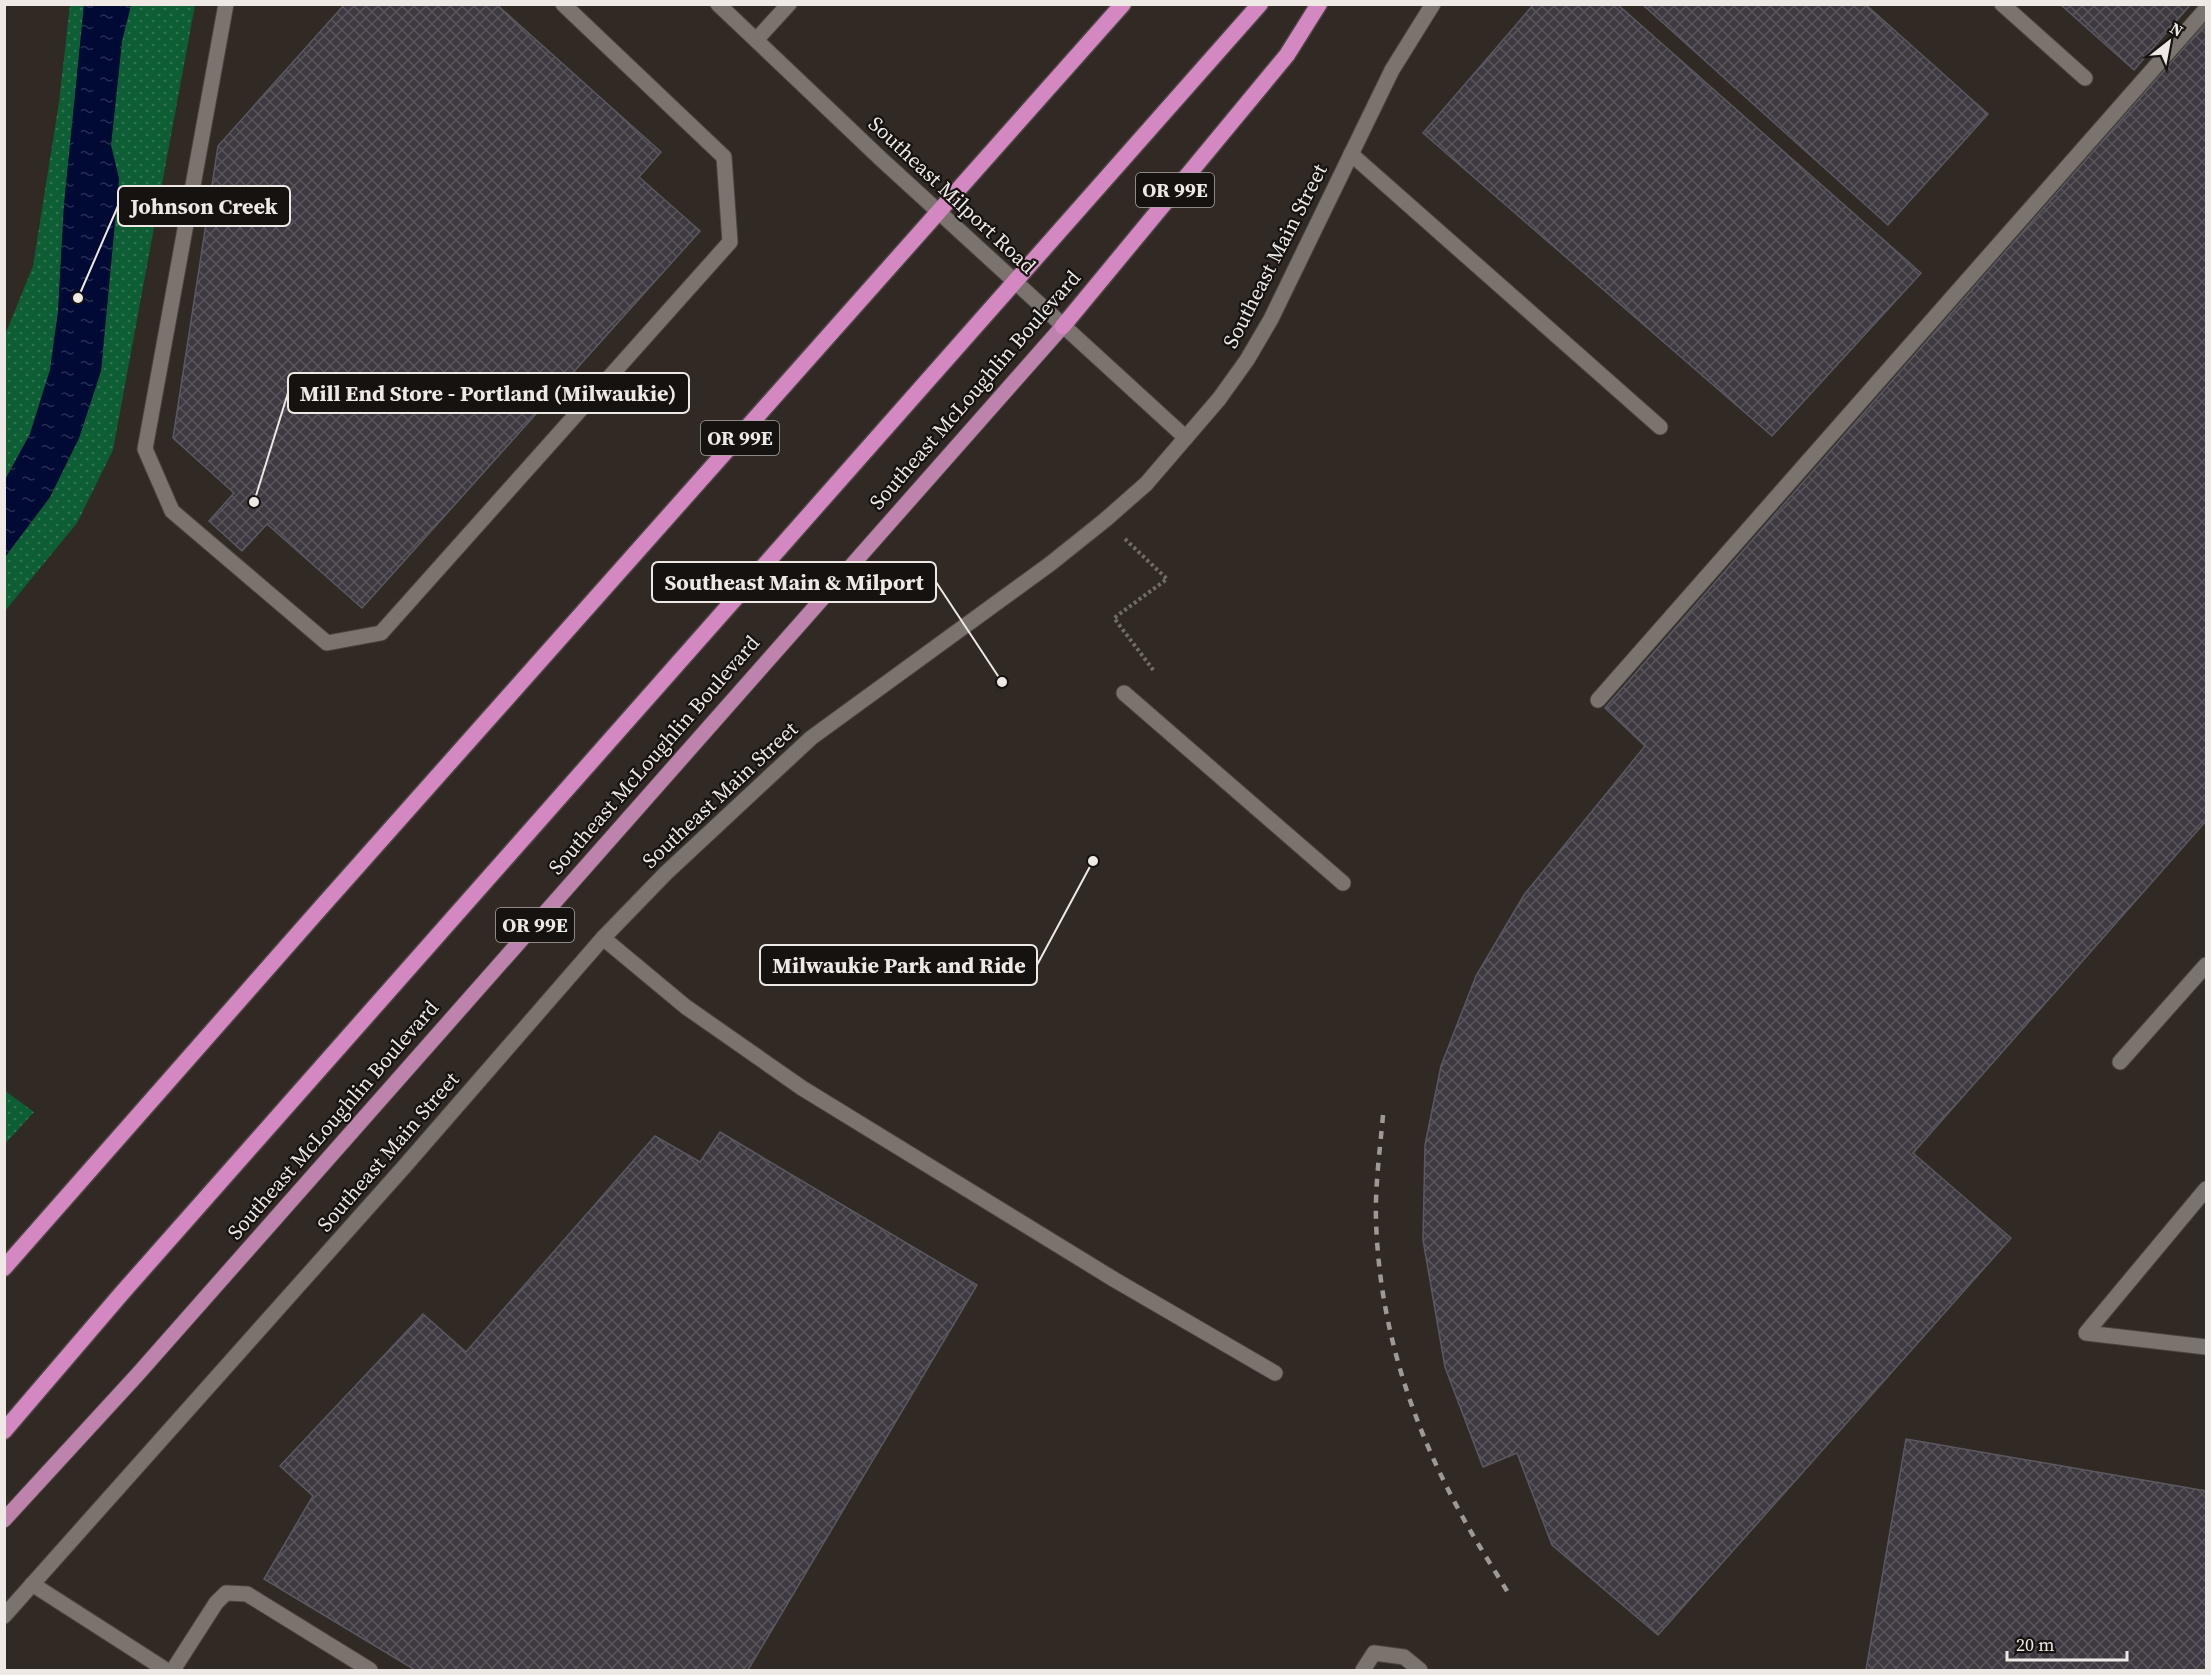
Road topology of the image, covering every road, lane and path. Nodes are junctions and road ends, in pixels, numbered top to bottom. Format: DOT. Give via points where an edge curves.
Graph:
graph roads {
  1 [pos="226,4"];
  2 [pos="563,4"];
  3 [pos="718,4"];
  4 [pos="789,4"];
  5 [pos="1122,4"];
  6 [pos="1260,4"];
  7 [pos="1319,4"];
  8 [pos="1433,4"];
  9 [pos="2002,4"];
  10 [pos="2206,9"];
  11 [pos="756,40"];
  12 [pos="2085,78"];
  13 [pos="1351,154"];
  14 [pos="939,212"];
  15 [pos="1015,283"];
  16 [pos="1063,326"];
  17 [pos="1660,428"];
  18 [pos="1186,438"];
  19 [pos="1105,520"];
  20 [pos="1154,671"];
  21 [pos="1124,693"];
  22 [pos="1598,700"];
  23 [pos="1343,883"];
  24 [pos="603,938"];
  25 [pos="2206,965"];
  26 [pos="2120,1062"];
  27 [pos="2206,1189"];
  28 [pos="4,1268"];
  29 [pos="2206,1347"];
  30 [pos="1275,1373"];
  31 [pos="4,1431"];
  32 [pos="4,1520"];
  33 [pos="32,1584"];
  34 [pos="4,1616"];
  35 [pos="166,1671"];
  36 [pos="173,1671"];
  37 [pos="370,1671"];
  38 [pos="1363,1671"];
  39 [pos="1420,1671"];
  1 -- 2 [label="street" via="145,449 172,511 327,643 381,633 730,242 724,157"];
  3 -- 11 [label="street, Southeast Milport Road"];
  4 -- 11 [label="street"];
  5 -- 14 [label="highway, OR 99E"];
  6 -- 15 [label="highway"];
  7 -- 16 [label="highway, Southeast McLoughlin Boulevard / OR 99E" via="1287,55"];
  8 -- 13 [label="street, Southeast Main Street" via="1392,70"];
  9 -- 12 [label="street"];
  10 -- 22 [label="street"];
  11 -- 14 [label="street, Southeast Milport Road"];
  13 -- 17 [label="street"];
  13 -- 18 [label="street, Southeast Main Street" via="1265,330 1226,389"];
  14 -- 15 [label="street, Southeast Milport Road"];
  14 -- 28 [label="highway, OR 99E"];
  15 -- 16 [label="street, Southeast Milport Road"];
  15 -- 31 [label="highway"];
  16 -- 18 [label="street, Southeast Milport Road"];
  16 -- 32 [label="main road, Southeast McLoughlin Boulevard / OR 99E" via="154,1357"];
  18 -- 19 [label="street, Southeast Main Street" via="1146,484"];
  19 -- 20 [label="path" via="1167,579 1114,618"];
  19 -- 24 [label="street, Southeast Main Street" via="811,738 666,873"];
  21 -- 23 [label="street"];
  24 -- 30 [label="street" via="686,1007 802,1088"];
  24 -- 33 [label="street, Southeast Main Street"];
  25 -- 26 [label="street"];
  27 -- 29 [label="street" via="2086,1333"];
  33 -- 34 [label="street, Southeast Main Street"];
  33 -- 35 [label="street"];
  36 -- 37 [label="street" via="226,1593 247,1594"];
  38 -- 39 [label="street" via="1374,1653 1404,1657"];
}
